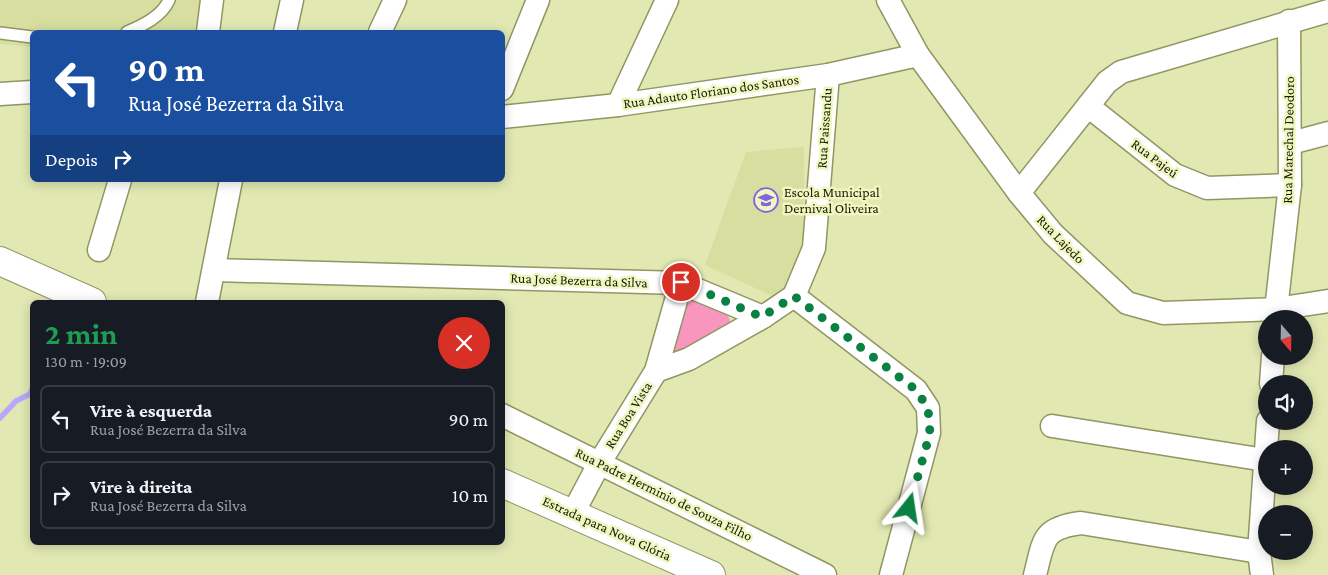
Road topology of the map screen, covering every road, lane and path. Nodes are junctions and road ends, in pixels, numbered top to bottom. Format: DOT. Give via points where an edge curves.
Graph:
graph roads {
  1 [pos="169,0"];
  2 [pos="212,0"];
  3 [pos="292,0"];
  4 [pos="395,0"];
  5 [pos="538,0"];
  6 [pos="667,0"];
  7 [pos="888,0"];
  8 [pos="1328,11"];
  9 [pos="1289,21"];
  10 [pos="133,30"];
  11 [pos="208,30"];
  12 [pos="285,30"];
  13 [pos="381,30"];
  14 [pos="0,33"];
  15 [pos="30,37"];
  16 [pos="918,55"];
  17 [pos="828,75"];
  18 [pos="505,82"];
  19 [pos="30,92"];
  20 [pos="0,94"];
  21 [pos="618,105"];
  22 [pos="1088,106"];
  23 [pos="505,117"];
  24 [pos="1328,134"];
  25 [pos="1291,143"];
  26 [pos="119,182"];
  27 [pos="231,182"];
  28 [pos="1290,185"];
  29 [pos="1019,192"];
  30 [pos="99,250"];
  31 [pos="0,261"];
  32 [pos="215,270"];
  33 [pos="681,282"];
  34 [pos="794,296"];
  35 [pos="88,300"];
  36 [pos="208,300"];
  37 [pos="1328,302"];
  38 [pos="1276,310"];
  39 [pos="1293,310"];
  40 [pos="1258,314"];
  41 [pos="762,317"];
  42 [pos="656,371"];
  43 [pos="505,416"];
  44 [pos="1052,426"];
  45 [pos="1258,459"];
  46 [pos="600,462"];
  47 [pos="505,483"];
  48 [pos="573,513"];
  49 [pos="1258,552"];
  50 [pos="1260,560"];
  51 [pos="711,575"];
  52 [pos="825,575"];
  53 [pos="891,575"];
  54 [pos="1035,575"];
  55 [pos="1262,575"];
  1 -- 10 [label="lane" via="165,10"];
  2 -- 11 [label="street"];
  3 -- 12 [label="street"];
  4 -- 13 [label="street"];
  5 -- 18 [label="street"];
  6 -- 21 [label="street"];
  7 -- 16 [label="street, Rua Lajedo"];
  8 -- 9 [label="street"];
  9 -- 22 [label="street" via="1121,72 1107,82"];
  9 -- 25 [label="street, Rua Marechal Deodoro"];
  14 -- 15 [label="lane"];
  16 -- 17 [label="street, Rua Adauto Floriano dos Santos"];
  16 -- 29 [label="street, Rua Lajedo"];
  17 -- 21 [label="street, Rua Adauto Floriano dos Santos"];
  17 -- 34 [label="street, Rua Paissandu" via="814,248"];
  19 -- 20 [label="street"];
  21 -- 23 [label="street, Rua Adauto Floriano dos Santos"];
  22 -- 28 [label="street, Rua Pajeú" via="1176,176 1207,188"];
  22 -- 29 [label="street"];
  24 -- 25 [label="street"];
  25 -- 28 [label="street, Rua Marechal Deodoro"];
  26 -- 30 [label="street"];
  27 -- 32 [label="street"];
  28 -- 38 [label="street, Rua Marechal Deodoro"];
  29 -- 40 [label="street, Rua Lajedo" via="1053,234 1127,303 1163,313"];
  31 -- 35 [label="main road"];
  32 -- 33 [label="street, Rua José Bezerra da Silva"];
  32 -- 36 [label="street"];
  33 -- 41 [label="street, Rua José Bezerra da Silva"];
  33 -- 42 [label="street, Rua Boa Vista"];
  34 -- 41 [label="street"];
  34 -- 53 [label="street" via="916,390 928,408 930,433"];
  37 -- 39 [label="street, Rua Lajedo"];
  41 -- 42 [label="street, Rua Boa Vista" via="689,359"];
  42 -- 46 [label="street, Rua Boa Vista"];
  43 -- 46 [label="street, Rua Padre Herminio de Souza Filho"];
  44 -- 45 [label="street"];
  46 -- 48 [label="street, Rua Boa Vista"];
  46 -- 52 [label="street, Rua Padre Herminio de Souza Filho"];
  47 -- 48 [label="main road, Estrada para Nova Glória"];
  48 -- 51 [label="main road, Estrada para Nova Glória"];
  49 -- 54 [label="street" via="1081,523 1061,525 1045,538"];
  50 -- 55 [label="street"];
}
